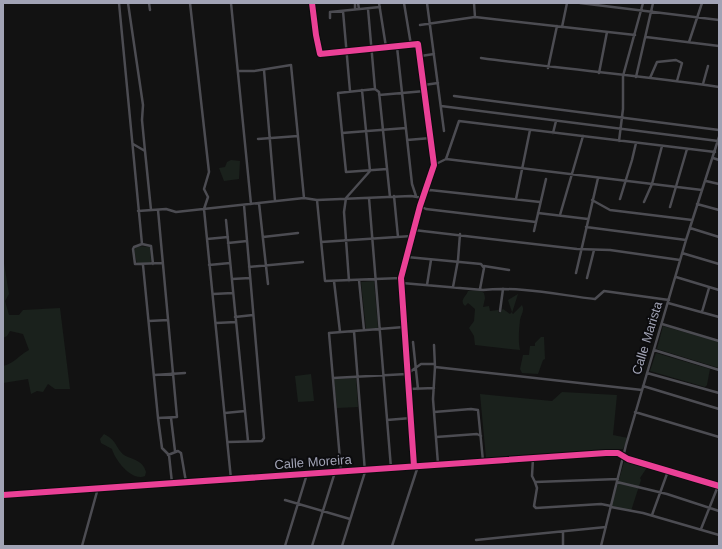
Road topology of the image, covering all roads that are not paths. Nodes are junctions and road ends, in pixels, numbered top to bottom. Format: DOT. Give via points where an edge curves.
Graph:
graph roads {
  1 [pos="119,3"];
  2 [pos="128,3"];
  3 [pos="150,3"];
  4 [pos="190,3"];
  5 [pos="231,3"];
  6 [pos="312,3"];
  7 [pos="355,3"];
  8 [pos="358,3"];
  9 [pos="379,3"];
  10 [pos="404,3"];
  11 [pos="427,3"];
  12 [pos="474,3"];
  13 [pos="567,3"];
  14 [pos="580,3"];
  15 [pos="643,3"];
  16 [pos="653,3"];
  17 [pos="702,3"];
  18 [pos="380,7"];
  19 [pos="357,9"];
  20 [pos="368,9"];
  21 [pos="150,10"];
  22 [pos="642,10"];
  23 [pos="343,12"];
  24 [pos="651,12"];
  25 [pos="475,17"];
  26 [pos="698,17"];
  27 [pos="330,18"];
  28 [pos="719,20"];
  29 [pos="430,24"];
  30 [pos="420,25"];
  31 [pos="557,26"];
  32 [pos="562,27"];
  33 [pos="607,32"];
  34 [pos="635,35"];
  35 [pos="646,37"];
  36 [pos="689,42"];
  37 [pos="411,45"];
  38 [pos="719,46"];
  39 [pos="386,47"];
  40 [pos="397,47"];
  41 [pos="372,49"];
  42 [pos="346,51"];
  43 [pos="434,54"];
  44 [pos="421,56"];
  45 [pos="481,58"];
  46 [pos="708,66"];
  47 [pos="548,68"];
  48 [pos="264,70"];
  49 [pos="238,71"];
  50 [pos="600,73"];
  51 [pos="624,76"];
  52 [pos="636,76"];
  53 [pos="650,78"];
  54 [pos="677,81"];
  55 [pos="438,83"];
  56 [pos="703,84"];
  57 [pos="424,85"];
  58 [pos="719,87"];
  59 [pos="375,89"];
  60 [pos="362,90"];
  61 [pos="350,91"];
  62 [pos="425,91"];
  63 [pos="402,94"];
  64 [pos="379,95"];
  65 [pos="454,96"];
  66 [pos="441,106"];
  67 [pos="622,116"];
  68 [pos="556,121"];
  69 [pos="406,128"];
  70 [pos="619,129"];
  71 [pos="382,130"];
  72 [pos="530,130"];
  73 [pos="719,130"];
  74 [pos="366,131"];
  75 [pos="444,131"];
  76 [pos="342,133"];
  77 [pos="553,133"];
  78 [pos="298,136"];
  79 [pos="583,136"];
  80 [pos="719,137"];
  81 [pos="269,138"];
  82 [pos="431,138"];
  83 [pos="258,139"];
  84 [pos="407,140"];
  85 [pos="619,141"];
  86 [pos="718,141"];
  87 [pos="636,143"];
  88 [pos="133,144"];
  89 [pos="662,146"];
  90 [pos="687,149"];
  91 [pos="145,151"];
  92 [pos="715,152"];
  93 [pos="713,158"];
  94 [pos="446,159"];
  95 [pos="719,160"];
  96 [pos="434,165"];
  97 [pos="387,168"];
  98 [pos="522,169"];
  99 [pos="370,171"];
  100 [pos="571,174"];
  101 [pos="598,178"];
  102 [pos="546,179"];
  103 [pos="626,181"];
  104 [pos="706,181"];
  105 [pos="652,184"];
  106 [pos="719,184"];
  107 [pos="676,187"];
  108 [pos="702,190"];
  109 [pos="425,192"];
  110 [pos="394,196"];
  111 [pos="390,197"];
  112 [pos="416,197"];
  113 [pos="304,198"];
  114 [pos="346,198"];
  115 [pos="369,198"];
  116 [pos="423,198"];
  117 [pos="516,199"];
  118 [pos="620,199"];
  119 [pos="317,200"];
  120 [pos="592,200"];
  121 [pos="275,201"];
  122 [pos="540,202"];
  123 [pos="644,202"];
  124 [pos="252,204"];
  125 [pos="259,204"];
  126 [pos="697,204"];
  127 [pos="244,205"];
  128 [pos="420,206"];
  129 [pos="670,207"];
  130 [pos="204,209"];
  131 [pos="151,210"];
  132 [pos="158,210"];
  133 [pos="719,210"];
  134 [pos="138,211"];
  135 [pos="538,213"];
  136 [pos="560,216"];
  137 [pos="588,219"];
  138 [pos="226,220"];
  139 [pos="692,220"];
  140 [pos="536,222"];
  141 [pos="586,228"];
  142 [pos="690,228"];
  143 [pos="414,230"];
  144 [pos="534,231"];
  145 [pos="298,233"];
  146 [pos="460,234"];
  147 [pos="412,236"];
  148 [pos="228,237"];
  149 [pos="263,237"];
  150 [pos="398,237"];
  151 [pos="719,237"];
  152 [pos="207,238"];
  153 [pos="373,239"];
  154 [pos="346,240"];
  155 [pos="686,240"];
  156 [pos="247,241"];
  157 [pos="321,242"];
  158 [pos="228,243"];
  159 [pos="142,244"];
  160 [pos="581,249"];
  161 [pos="594,250"];
  162 [pos="682,253"];
  163 [pos="407,257"];
  164 [pos="431,260"];
  165 [pos="680,260"];
  166 [pos="303,262"];
  167 [pos="458,262"];
  168 [pos="163,263"];
  169 [pos="230,263"];
  170 [pos="153,264"];
  171 [pos="719,264"];
  172 [pos="143,265"];
  173 [pos="209,265"];
  174 [pos="266,265"];
  175 [pos="483,266"];
  176 [pos="249,267"];
  177 [pos="509,270"];
  178 [pos="576,273"];
  179 [pos="676,277"];
  180 [pos="250,278"];
  181 [pos="401,278"];
  182 [pos="587,278"];
  183 [pos="376,279"];
  184 [pos="232,280"];
  185 [pos="349,280"];
  186 [pos="359,280"];
  187 [pos="334,281"];
  188 [pos="401,283"];
  189 [pos="268,284"];
  190 [pos="427,285"];
  191 [pos="453,287"];
  192 [pos="709,288"];
  193 [pos="504,289"];
  194 [pos="480,290"];
  195 [pos="719,290"];
  196 [pos="233,293"];
  197 [pos="213,294"];
  198 [pos="669,301"];
  199 [pos="500,311"];
  200 [pos="702,312"];
  201 [pos="253,315"];
  202 [pos="236,317"];
  203 [pos="719,317"];
  204 [pos="168,320"];
  205 [pos="149,321"];
  206 [pos="236,322"];
  207 [pos="216,324"];
  208 [pos="662,324"];
  209 [pos="404,327"];
  210 [pos="380,329"];
  211 [pos="364,330"];
  212 [pos="354,331"];
  213 [pos="340,332"];
  214 [pos="719,341"];
  215 [pos="413,342"];
  216 [pos="434,345"];
  217 [pos="654,350"];
  218 [pos="435,366"];
  219 [pos="416,368"];
  220 [pos="719,370"];
  221 [pos="172,373"];
  222 [pos="185,373"];
  223 [pos="647,373"];
  224 [pos="407,374"];
  225 [pos="154,375"];
  226 [pos="384,375"];
  227 [pos="357,377"];
  228 [pos="333,378"];
  229 [pos="643,386"];
  230 [pos="434,388"];
  231 [pos="409,389"];
  232 [pos="418,389"];
  233 [pos="642,390"];
  234 [pos="719,393"];
  235 [pos="719,409"];
  236 [pos="245,411"];
  237 [pos="434,412"];
  238 [pos="636,412"];
  239 [pos="226,413"];
  240 [pos="158,418"];
  241 [pos="171,418"];
  242 [pos="411,418"];
  243 [pos="387,420"];
  244 [pos="482,436"];
  245 [pos="436,437"];
  246 [pos="719,437"];
  247 [pos="248,441"];
  248 [pos="228,442"];
  249 [pos="175,451"];
  250 [pos="168,454"];
  251 [pos="624,455"];
  252 [pos="532,458"];
  253 [pos="483,461"];
  254 [pos="438,464"];
  255 [pos="414,466"];
  256 [pos="418,466"];
  257 [pos="391,468"];
  258 [pos="365,470"];
  259 [pos="342,471"];
  260 [pos="668,471"];
  261 [pos="335,472"];
  262 [pos="307,474"];
  263 [pos="231,479"];
  264 [pos="618,480"];
  265 [pos="186,482"];
  266 [pos="535,482"];
  267 [pos="172,483"];
  268 [pos="718,486"];
  269 [pos="98,488"];
  270 [pos="660,493"];
  271 [pos="3,495"];
  272 [pos="285,500"];
  273 [pos="298,504"];
  274 [pos="611,506"];
  275 [pos="709,508"];
  276 [pos="323,511"];
  277 [pos="719,511"];
  278 [pos="652,515"];
  279 [pos="350,519"];
  280 [pos="606,527"];
  281 [pos="701,530"];
  282 [pos="563,532"];
  283 [pos="719,535"];
  284 [pos="476,540"];
  285 [pos="82,546"];
  286 [pos="285,546"];
  287 [pos="312,546"];
  288 [pos="342,546"];
  289 [pos="392,546"];
  290 [pos="563,546"];
  291 [pos="601,546"];
  1 -- 88 [label="street"];
  2 -- 91 [label="street" via="143,105"];
  3 -- 21 [label="street"];
  4 -- 130 [label="street" via="209,172 204,189 208,197"];
  5 -- 49 [label="street"];
  6 -- 42 [label="street" via="320,54"];
  7 -- 19 [label="street"];
  8 -- 19 [label="street"];
  9 -- 18 [label="street"];
  10 -- 37 [label="street"];
  11 -- 29 [label="street"];
  12 -- 25 [label="street"];
  13 -- 32 [label="street"];
  14 -- 22 [label="street"];
  15 -- 22 [label="street"];
  16 -- 24 [label="street"];
  17 -- 26 [label="street"];
  18 -- 20 [label="street"];
  18 -- 39 [label="street"];
  19 -- 20 [label="street"];
  19 -- 23 [label="street"];
  20 -- 41 [label="street"];
  22 -- 24 [label="street"];
  22 -- 34 [label="street"];
  23 -- 27 [label="street" via="330,12"];
  23 -- 42 [label="street"];
  24 -- 26 [label="street"];
  24 -- 35 [label="street"];
  25 -- 29 [label="street"];
  25 -- 31 [label="street"];
  26 -- 28 [label="street"];
  26 -- 36 [label="street"];
  29 -- 30 [label="street"];
  29 -- 43 [label="street"];
  31 -- 32 [label="street"];
  31 -- 47 [label="street"];
  32 -- 33 [label="street"];
  33 -- 34 [label="street"];
  33 -- 50 [label="street"];
  34 -- 51 [label="street"];
  35 -- 36 [label="street"];
  35 -- 52 [label="street"];
  36 -- 38 [label="street"];
  37 -- 40 [label="street"];
  37 -- 44 [label="street" via="418,44"];
  39 -- 40 [label="street"];
  39 -- 41 [label="street"];
  40 -- 63 [label="street"];
  41 -- 42 [label="street"];
  41 -- 59 [label="street"];
  42 -- 61 [label="street"];
  43 -- 44 [label="street"];
  43 -- 55 [label="street"];
  44 -- 57 [label="street"];
  45 -- 47 [label="street"];
  46 -- 56 [label="street"];
  47 -- 50 [label="street"];
  48 -- 49 [label="street"];
  48 -- 78 [label="street" via="291,66"];
  48 -- 81 [label="street"];
  49 -- 124 [label="street"];
  50 -- 51 [label="street"];
  51 -- 52 [label="street"];
  51 -- 67 [label="street"];
  52 -- 53 [label="street"];
  53 -- 54 [label="street"];
  53 -- 54 [label="street" via="657,62 676,60 682,63"];
  54 -- 56 [label="street"];
  55 -- 57 [label="street"];
  55 -- 66 [label="street"];
  56 -- 58 [label="street"];
  57 -- 62 [label="street"];
  59 -- 60 [label="street"];
  59 -- 64 [label="street"];
  60 -- 61 [label="street"];
  60 -- 74 [label="street"];
  61 -- 76 [label="street" via="338,93"];
  62 -- 63 [label="street"];
  62 -- 82 [label="street"];
  63 -- 64 [label="street"];
  63 -- 69 [label="street"];
  64 -- 71 [label="street"];
  65 -- 67 [label="street"];
  66 -- 68 [label="street"];
  66 -- 75 [label="street"];
  67 -- 70 [label="street"];
  67 -- 73 [label="street"];
  68 -- 70 [label="street"];
  68 -- 77 [label="street"];
  69 -- 71 [label="street"];
  69 -- 84 [label="street"];
  70 -- 85 [label="street"];
  70 -- 86 [label="street"];
  71 -- 74 [label="street"];
  71 -- 97 [label="street"];
  72 -- 77 [label="street"];
  72 -- 94 [label="street" via="459,121"];
  72 -- 98 [label="street"];
  74 -- 76 [label="street"];
  74 -- 99 [label="street"];
  76 -- 99 [label="street" via="346,172"];
  77 -- 79 [label="street"];
  78 -- 81 [label="street"];
  78 -- 113 [label="street"];
  79 -- 85 [label="street"];
  79 -- 100 [label="street"];
  80 -- 86 [label="street, Calle Marista"];
  81 -- 83 [label="street"];
  81 -- 121 [label="street"];
  82 -- 84 [label="street"];
  82 -- 96 [label="street"];
  84 -- 112 [label="street"];
  85 -- 87 [label="street"];
  86 -- 92 [label="street, Calle Marista"];
  87 -- 89 [label="street"];
  87 -- 103 [label="street"];
  88 -- 91 [label="street"];
  88 -- 134 [label="street"];
  89 -- 90 [label="street"];
  89 -- 105 [label="street"];
  90 -- 92 [label="street"];
  90 -- 107 [label="street"];
  91 -- 131 [label="street"];
  92 -- 93 [label="street, Calle Marista"];
  93 -- 95 [label="street"];
  93 -- 104 [label="street, Calle Marista"];
  94 -- 96 [label="street"];
  94 -- 98 [label="street"];
  96 -- 109 [label="street"];
  97 -- 99 [label="street"];
  97 -- 111 [label="street"];
  98 -- 100 [label="street"];
  98 -- 117 [label="street"];
  99 -- 114 [label="street"];
  100 -- 101 [label="street"];
  100 -- 136 [label="street"];
  101 -- 103 [label="street"];
  101 -- 120 [label="street"];
  102 -- 122 [label="street"];
  103 -- 105 [label="street"];
  103 -- 118 [label="street"];
  104 -- 106 [label="street"];
  104 -- 108 [label="street, Calle Marista"];
  105 -- 107 [label="street"];
  105 -- 123 [label="street"];
  107 -- 108 [label="street"];
  107 -- 129 [label="street"];
  108 -- 126 [label="street, Calle Marista"];
  109 -- 116 [label="street"];
  109 -- 117 [label="street" via="430,190"];
  110 -- 111 [label="street"];
  110 -- 112 [label="street"];
  110 -- 150 [label="street"];
  111 -- 115 [label="street"];
  112 -- 116 [label="street"];
  113 -- 119 [label="street"];
  113 -- 121 [label="street"];
  114 -- 115 [label="street"];
  114 -- 119 [label="street"];
  114 -- 154 [label="street"];
  115 -- 153 [label="street"];
  116 -- 128 [label="street"];
  117 -- 122 [label="street"];
  119 -- 157 [label="street"];
  120 -- 137 [label="street"];
  120 -- 139 [label="street" via="610,210"];
  121 -- 125 [label="street"];
  122 -- 135 [label="street"];
  124 -- 125 [label="street"];
  124 -- 127 [label="street"];
  125 -- 149 [label="street"];
  126 -- 133 [label="street"];
  126 -- 139 [label="street, Calle Marista"];
  127 -- 130 [label="street"];
  127 -- 156 [label="street"];
  128 -- 140 [label="street" via="426,209"];
  128 -- 143 [label="street"];
  130 -- 132 [label="street" via="176,212"];
  130 -- 152 [label="street"];
  131 -- 132 [label="street"];
  131 -- 134 [label="street"];
  132 -- 168 [label="street"];
  134 -- 159 [label="street"];
  135 -- 136 [label="street"];
  135 -- 140 [label="street"];
  136 -- 137 [label="street"];
  137 -- 141 [label="street"];
  138 -- 148 [label="street"];
  139 -- 142 [label="street, Calle Marista"];
  140 -- 144 [label="street"];
  141 -- 155 [label="street"];
  141 -- 160 [label="street"];
  142 -- 151 [label="street"];
  142 -- 155 [label="street, Calle Marista"];
  143 -- 146 [label="street"];
  143 -- 147 [label="street"];
  145 -- 149 [label="street"];
  146 -- 160 [label="street"];
  146 -- 167 [label="street"];
  147 -- 150 [label="street"];
  147 -- 163 [label="street"];
  148 -- 152 [label="street"];
  148 -- 158 [label="street"];
  149 -- 174 [label="street"];
  150 -- 153 [label="street"];
  152 -- 173 [label="street"];
  153 -- 154 [label="street"];
  153 -- 183 [label="street"];
  154 -- 157 [label="street"];
  154 -- 185 [label="street"];
  155 -- 162 [label="street, Calle Marista"];
  156 -- 158 [label="street"];
  156 -- 176 [label="street"];
  157 -- 187 [label="street" via="325,281"];
  158 -- 169 [label="street"];
  159 -- 170 [label="street" via="150,246"];
  159 -- 172 [label="street" via="133,249 134,263"];
  160 -- 161 [label="street"];
  160 -- 178 [label="street"];
  161 -- 165 [label="street"];
  161 -- 182 [label="street"];
  162 -- 165 [label="street, Calle Marista"];
  162 -- 171 [label="street"];
  163 -- 164 [label="street"];
  163 -- 181 [label="street"];
  164 -- 167 [label="street"];
  164 -- 190 [label="street"];
  165 -- 179 [label="street, Calle Marista"];
  166 -- 174 [label="street"];
  167 -- 175 [label="street"];
  167 -- 191 [label="street"];
  168 -- 170 [label="street"];
  168 -- 204 [label="street"];
  169 -- 173 [label="street"];
  169 -- 184 [label="street"];
  170 -- 172 [label="street"];
  172 -- 205 [label="street"];
  173 -- 197 [label="street"];
  174 -- 176 [label="street"];
  174 -- 189 [label="street"];
  175 -- 177 [label="street"];
  175 -- 194 [label="street"];
  176 -- 180 [label="street"];
  179 -- 192 [label="street"];
  179 -- 198 [label="street, Calle Marista"];
  180 -- 184 [label="street"];
  180 -- 201 [label="street"];
  181 -- 183 [label="street"];
  181 -- 188 [label="street"];
  183 -- 186 [label="street"];
  183 -- 210 [label="street"];
  184 -- 196 [label="street"];
  185 -- 186 [label="street"];
  185 -- 187 [label="street"];
  186 -- 211 [label="street"];
  187 -- 213 [label="street"];
  188 -- 190 [label="street"];
  188 -- 209 [label="street"];
  190 -- 191 [label="street"];
  191 -- 194 [label="street"];
  192 -- 195 [label="street"];
  192 -- 200 [label="street"];
  193 -- 194 [label="street"];
  193 -- 198 [label="street" via="595,300 604,291"];
  193 -- 199 [label="street"];
  196 -- 197 [label="street"];
  196 -- 202 [label="street"];
  197 -- 207 [label="street"];
  198 -- 200 [label="street"];
  198 -- 208 [label="street, Calle Marista"];
  200 -- 203 [label="street"];
  201 -- 202 [label="street"];
  201 -- 247 [label="street" via="264,438 262,441"];
  202 -- 206 [label="street"];
  204 -- 205 [label="street"];
  204 -- 221 [label="street"];
  205 -- 225 [label="street"];
  206 -- 207 [label="street"];
  206 -- 236 [label="street"];
  207 -- 239 [label="street"];
  208 -- 214 [label="street"];
  208 -- 217 [label="street, Calle Marista"];
  209 -- 210 [label="street"];
  209 -- 224 [label="street"];
  210 -- 211 [label="street"];
  210 -- 226 [label="street"];
  211 -- 212 [label="street"];
  212 -- 213 [label="street"];
  212 -- 227 [label="street"];
  213 -- 228 [label="street" via="329,333"];
  215 -- 219 [label="street"];
  216 -- 218 [label="street"];
  217 -- 220 [label="street"];
  217 -- 223 [label="street, Calle Marista"];
  218 -- 219 [label="street" via="421,364"];
  218 -- 230 [label="street"];
  218 -- 233 [label="street"];
  219 -- 224 [label="street"];
  219 -- 232 [label="street"];
  221 -- 222 [label="street"];
  221 -- 225 [label="street"];
  221 -- 241 [label="street" via="177,417"];
  223 -- 229 [label="street, Calle Marista"];
  223 -- 234 [label="street"];
  224 -- 226 [label="street"];
  224 -- 231 [label="street"];
  225 -- 240 [label="street"];
  226 -- 227 [label="street"];
  226 -- 243 [label="street"];
  227 -- 228 [label="street"];
  227 -- 258 [label="street"];
  228 -- 259 [label="street"];
  229 -- 233 [label="street, Calle Marista"];
  229 -- 235 [label="street"];
  230 -- 232 [label="street"];
  230 -- 237 [label="street"];
  231 -- 232 [label="street"];
  231 -- 242 [label="street"];
  233 -- 238 [label="street, Calle Marista"];
  236 -- 239 [label="street"];
  236 -- 247 [label="street"];
  237 -- 244 [label="street" via="478,410"];
  237 -- 245 [label="street"];
  238 -- 246 [label="street"];
  238 -- 251 [label="street, Calle Marista"];
  239 -- 248 [label="street"];
  240 -- 241 [label="street"];
  240 -- 250 [label="street" via="162,448"];
  241 -- 249 [label="street"];
  242 -- 243 [label="street"];
  242 -- 255 [label="street"];
  243 -- 257 [label="street"];
  244 -- 245 [label="street" via="477,434"];
  244 -- 253 [label="street"];
  245 -- 254 [label="street"];
  247 -- 248 [label="street"];
  248 -- 263 [label="street"];
  249 -- 250 [label="street"];
  249 -- 265 [label="street" via="181,453"];
  250 -- 267 [label="street"];
  251 -- 252 [label="street, Calle Moreira" via="618,452"];
  251 -- 260 [label="street, Calle Moreira" via="628,459"];
  251 -- 264 [label="street, Calle Marista"];
  252 -- 253 [label="street, Calle Moreira"];
  252 -- 266 [label="street" via="532,476"];
  253 -- 254 [label="street, Calle Moreira"];
  254 -- 256 [label="street, Calle Moreira"];
  255 -- 256 [label="street, Calle Moreira"];
  255 -- 257 [label="street, Calle Moreira"];
  256 -- 289 [label="street"];
  257 -- 258 [label="street, Calle Moreira"];
  258 -- 259 [label="street, Calle Moreira"];
  258 -- 279 [label="street"];
  259 -- 261 [label="street, Calle Moreira"];
  260 -- 268 [label="street, Calle Moreira"];
  260 -- 270 [label="street"];
  261 -- 262 [label="street, Calle Moreira"];
  261 -- 276 [label="street"];
  262 -- 263 [label="street, Calle Moreira"];
  262 -- 273 [label="street"];
  263 -- 265 [label="street, Calle Moreira"];
  264 -- 266 [label="street"];
  264 -- 270 [label="street"];
  264 -- 274 [label="street, Calle Marista"];
  265 -- 267 [label="street, Calle Moreira"];
  266 -- 274 [label="street" via="536,508 601,504"];
  267 -- 269 [label="street, Calle Moreira"];
  268 -- 275 [label="street"];
  269 -- 271 [label="street, Calle Moreira"];
  269 -- 285 [label="street"];
  270 -- 275 [label="street"];
  270 -- 278 [label="street"];
  272 -- 273 [label="street"];
  273 -- 276 [label="street"];
  273 -- 286 [label="street"];
  274 -- 278 [label="street"];
  274 -- 280 [label="street, Calle Marista"];
  275 -- 277 [label="street"];
  275 -- 281 [label="street"];
  276 -- 279 [label="street"];
  276 -- 287 [label="street"];
  278 -- 281 [label="street"];
  279 -- 288 [label="street"];
  280 -- 282 [label="street"];
  280 -- 291 [label="street, Calle Marista"];
  281 -- 283 [label="street"];
  282 -- 284 [label="street"];
  282 -- 290 [label="street"];
}
